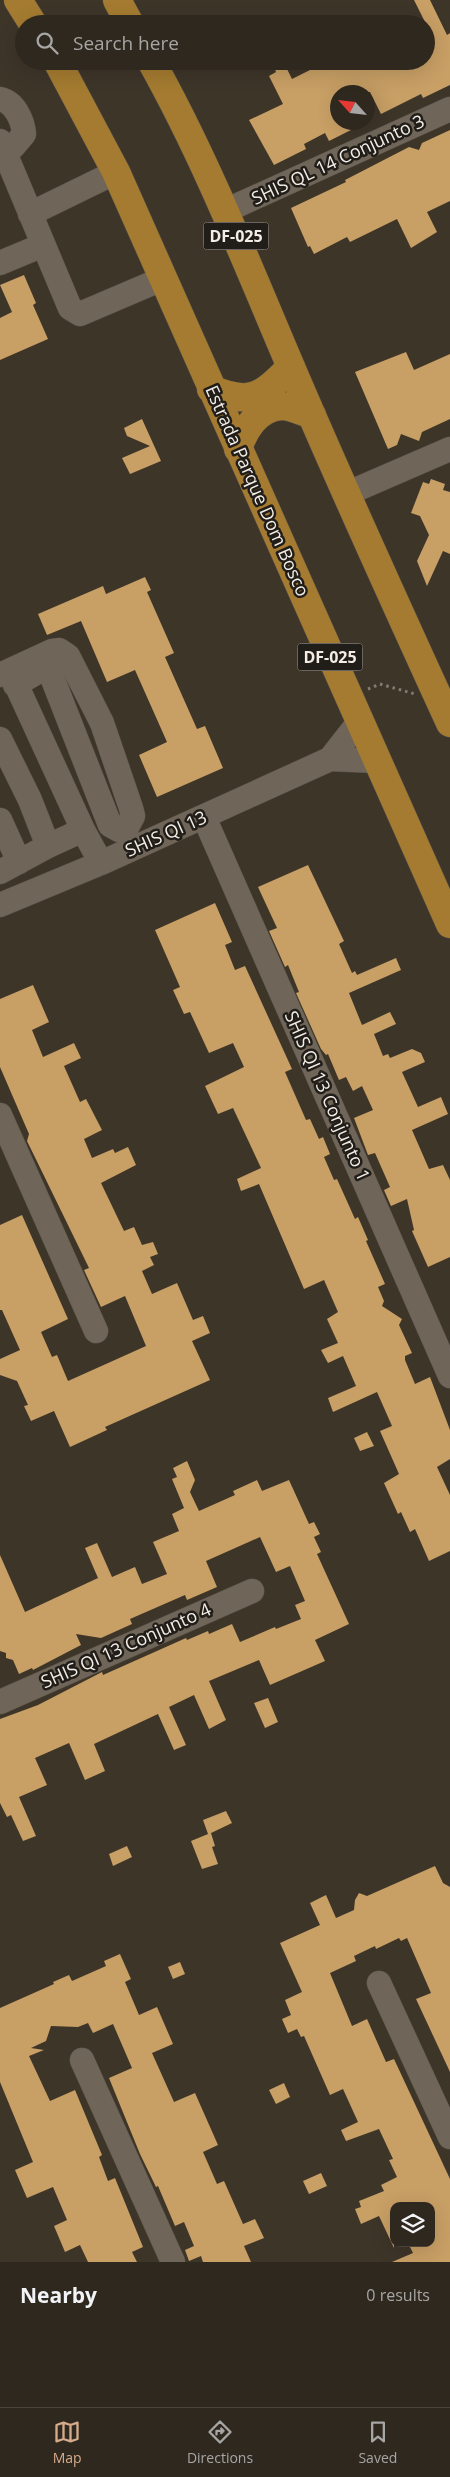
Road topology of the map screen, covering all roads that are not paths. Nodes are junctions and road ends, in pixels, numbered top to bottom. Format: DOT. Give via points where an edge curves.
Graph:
graph roads {
  1 [pos="18,0"];
  2 [pos="117,0"];
  3 [pos="27,15"];
  4 [pos="125,15"];
  5 [pos="62,70"];
  6 [pos="156,70"];
  7 [pos="0,99"];
  8 [pos="450,109"];
  9 [pos="1,147"];
  10 [pos="116,172"];
  11 [pos="225,211"];
  12 [pos="30,214"];
  13 [pos="43,245"];
  14 [pos="0,262"];
  15 [pos="162,279"];
  16 [pos="291,367"];
  17 [pos="211,389"];
  18 [pos="312,415"];
  19 [pos="238,449"];
  20 [pos="450,449"];
  21 [pos="346,494"];
  22 [pos="8,677"];
  23 [pos="359,722"];
  24 [pos="450,723"];
  25 [pos="0,739"];
  26 [pos="330,759"];
  27 [pos="377,761"];
  28 [pos="204,817"];
  29 [pos="0,820"];
  30 [pos="83,830"];
  31 [pos="48,846"];
  32 [pos="101,863"];
  33 [pos="9,867"];
  34 [pos="0,905"];
  35 [pos="450,924"];
  36 [pos="0,1115"];
  37 [pos="96,1331"];
  38 [pos="450,1376"];
  39 [pos="252,1591"];
  40 [pos="0,1702"];
  41 [pos="379,1983"];
  42 [pos="82,2060"];
  43 [pos="450,2137"];
  44 [pos="173,2262"];
  1 -- 3 [label="main road"];
  2 -- 4 [label="main road"];
  5 -- 10 [label="main road, Estrada Parque Dom Bosco / DF-025"];
  6 -- 11 [label="main road, DF-025"];
  7 -- 9 [label="street" via="11,105 23,124 24,134 13,147"];
  8 -- 11 [label="street, SHIS QL 14 Conjunto 3"];
  9 -- 12 [label="street"];
  10 -- 12 [label="street"];
  10 -- 15 [label="main road, Estrada Parque Dom Bosco / DF-025"];
  11 -- 16 [label="main road, DF-025"];
  12 -- 13 [label="street"];
  13 -- 14 [label="street"];
  13 -- 15 [label="street" via="70,308 80,314"];
  15 -- 17 [label="main road, Estrada Parque Dom Bosco / DF-025"];
  16 -- 17 [label="main road" via="258,395 231,398"];
  16 -- 18 [label="main road, DF-025"];
  17 -- 19 [label="main road, Estrada Parque Dom Bosco / DF-025"];
  18 -- 19 [label="main road" via="281,406 266,410 243,432"];
  18 -- 21 [label="main road, DF-025"];
  19 -- 23 [label="main road, Estrada Parque Dom Bosco / DF-025"];
  20 -- 21 [label="street"];
  21 -- 24 [label="main road, DF-025"];
  22 -- 22 [label="street" via="41,670 50,672 110,825 126,830 133,816 131,808 102,723 68,656 59,650 52,651"];
  22 -- 30 [label="street"];
  23 -- 26 [label="street, SHIS QI 13"];
  23 -- 27 [label="main road, Estrada Parque Dom Bosco / DF-025"];
  25 -- 31 [label="street"];
  26 -- 27 [label="street, SHIS QI 13"];
  26 -- 28 [label="street, SHIS QI 13"];
  27 -- 35 [label="main road, Estrada Parque Dom Bosco / DF-025"];
  28 -- 32 [label="street, SHIS QI 13"];
  28 -- 38 [label="street, SHIS QI 13 Conjunto 1"];
  29 -- 33 [label="street"];
  30 -- 31 [label="street"];
  30 -- 32 [label="street"];
  31 -- 33 [label="street"];
  32 -- 34 [label="street, SHIS QI 13"];
  36 -- 37 [label="street"];
  39 -- 40 [label="street, SHIS QI 13 Conjunto 4"];
  41 -- 43 [label="street"];
  42 -- 44 [label="street"];
}
